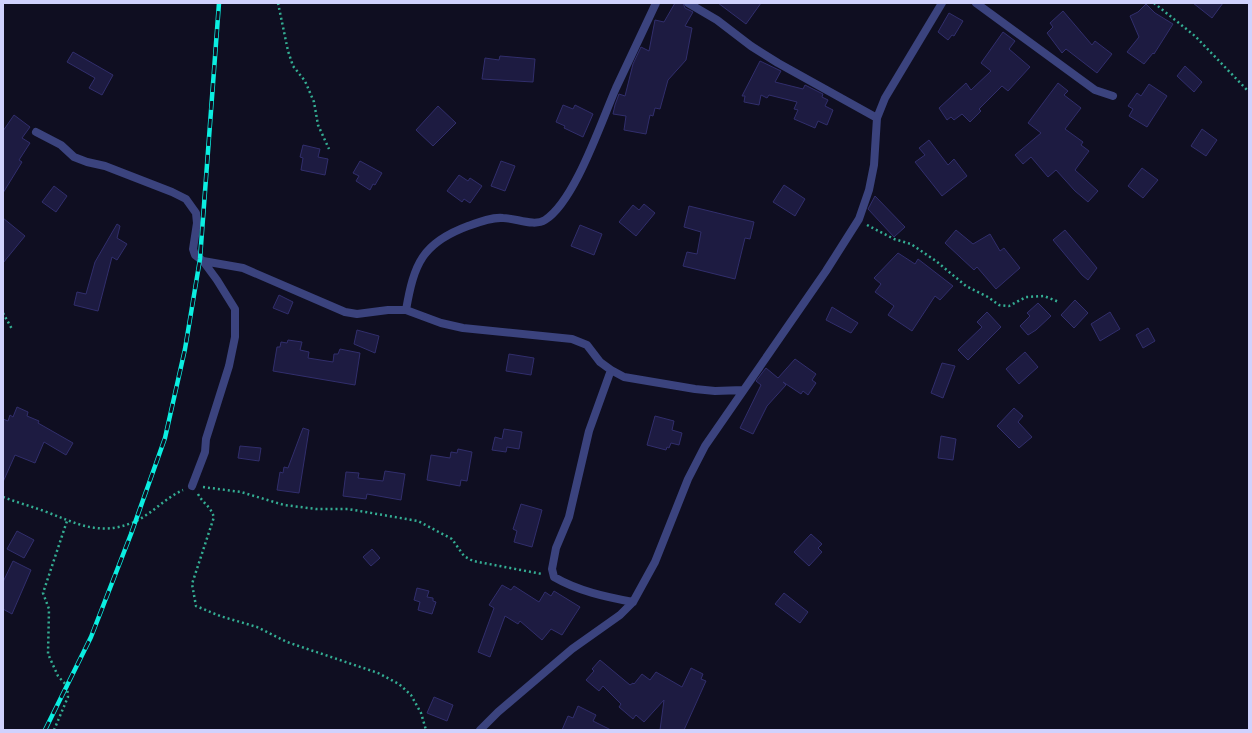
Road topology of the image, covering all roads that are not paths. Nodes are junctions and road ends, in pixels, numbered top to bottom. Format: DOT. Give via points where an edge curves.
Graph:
graph roads {
  1 [pos="656,3"];
  2 [pos="688,3"];
  3 [pos="942,3"];
  4 [pos="976,3"];
  5 [pos="1113,96"];
  6 [pos="877,118"];
  7 [pos="36,132"];
  8 [pos="203,261"];
  9 [pos="406,310"];
  10 [pos="611,370"];
  11 [pos="743,390"];
  12 [pos="192,486"];
  13 [pos="633,602"];
  14 [pos="480,730"];
  1 -- 9 [label="street" via="575,182 553,214 544,221 532,222 495,218 457,230 436,242 418,263 410,285"];
  2 -- 6 [label="street" via="778,63"];
  3 -- 6 [label="street" via="885,98"];
  4 -- 5 [label="street" via="1095,90"];
  6 -- 11 [label="street" via="874,165 859,219"];
  7 -- 8 [label="street" via="87,162 105,166 186,199 196,212 193,249 195,255"];
  8 -- 9 [label="street" via="243,268 345,312 357,314"];
  8 -- 12 [label="street" via="235,309 235,337 229,366 206,438 205,452"];
  9 -- 10 [label="street" via="463,328 580,341"];
  10 -- 11 [label="street" via="624,377 695,389"];
  10 -- 13 [label="street" via="589,432 569,517 556,548 552,569 554,577 586,591"];
  11 -- 13 [label="street" via="705,446 688,479 656,562"];
  13 -- 14 [label="street" via="620,615 572,649"];
}
